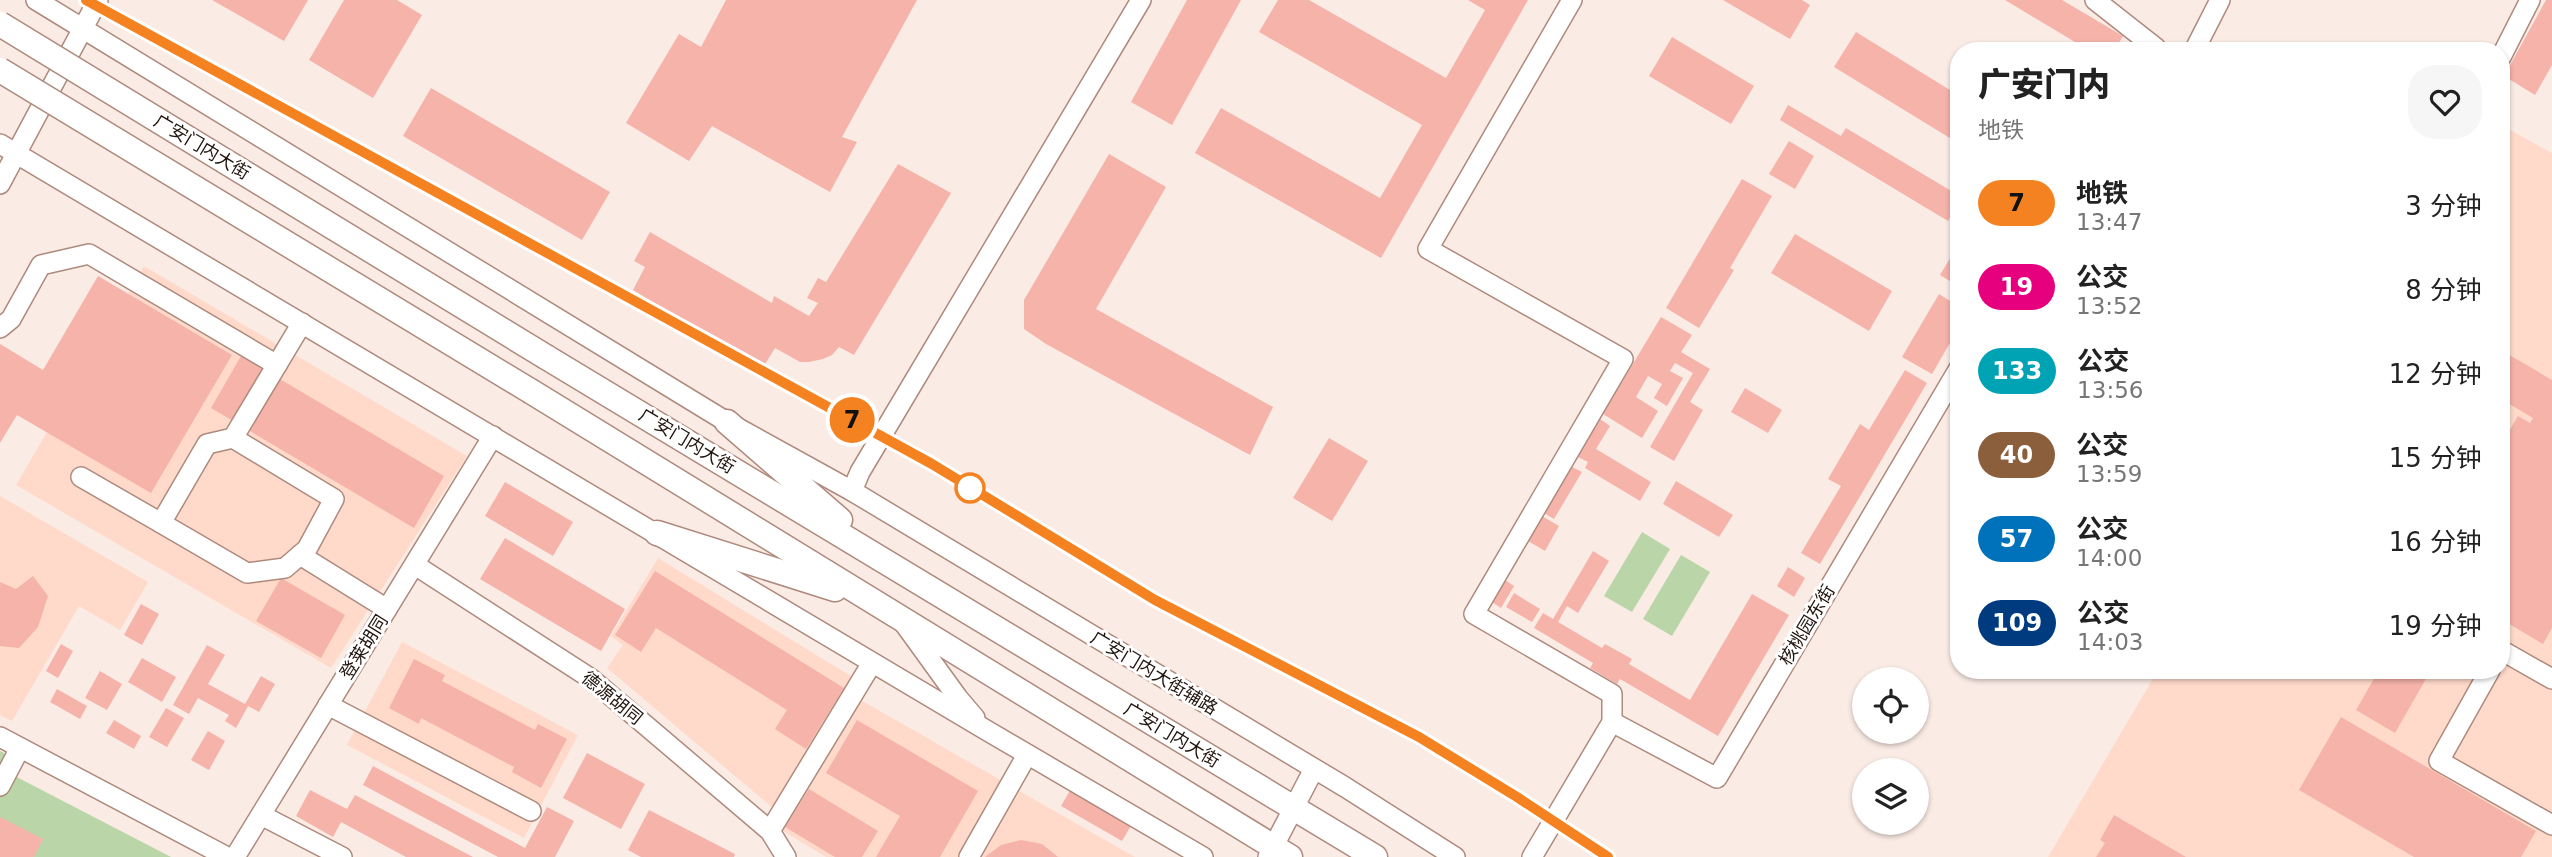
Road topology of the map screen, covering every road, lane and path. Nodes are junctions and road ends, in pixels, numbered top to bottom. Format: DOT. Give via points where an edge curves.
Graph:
graph roads {
  1 [pos="36,0"];
  2 [pos="98,0"];
  3 [pos="1142,0"];
  4 [pos="1572,0"];
  5 [pos="2095,0"];
  6 [pos="2220,0"];
  7 [pos="2530,0"];
  8 [pos="0,24"];
  9 [pos="84,27"];
  10 [pos="2146,42"];
  11 [pos="2199,42"];
  12 [pos="2509,42"];
  13 [pos="0,70"];
  14 [pos="8,149"];
  15 [pos="0,184"];
  16 [pos="302,323"];
  17 [pos="0,328"];
  18 [pos="277,365"];
  19 [pos="1950,384"];
  20 [pos="727,422"];
  21 [pos="494,436"];
  22 [pos="233,438"];
  23 [pos="81,477"];
  24 [pos="852,491"];
  25 [pos="161,523"];
  26 [pos="657,533"];
  27 [pos="300,555"];
  28 [pos="891,564"];
  29 [pos="415,565"];
  30 [pos="873,600"];
  31 [pos="387,609"];
  32 [pos="901,618"];
  33 [pos="2510,655"];
  34 [pos="872,663"];
  35 [pos="2485,679"];
  36 [pos="2552,679"];
  37 [pos="328,705"];
  38 [pos="1612,722"];
  39 [pos="986,730"];
  40 [pos="0,737"];
  41 [pos="20,748"];
  42 [pos="1027,755"];
  43 [pos="1314,769"];
  44 [pos="0,786"];
  45 [pos="1293,808"];
  46 [pos="531,811"];
  47 [pos="261,815"];
  48 [pos="2552,825"];
  49 [pos="770,831"];
  50 [pos="1277,854"];
  51 [pos="227,857"];
  52 [pos="235,857"];
  53 [pos="342,857"];
  54 [pos="786,857"];
  55 [pos="969,857"];
  56 [pos="1203,857"];
  57 [pos="1375,857"];
  58 [pos="1455,857"];
  59 [pos="1532,857"];
  1 -- 9 [label="street, 广安门内大街"];
  2 -- 9 [label="street"];
  3 -- 24 [label="street"];
  4 -- 38 [label="street" via="1428,248 1623,359 1474,614 1612,694"];
  5 -- 10 [label="street"];
  6 -- 11 [label="street"];
  7 -- 12 [label="street"];
  8 -- 28 [label="main road, 广安门内大街, bridge"];
  9 -- 14 [label="street"];
  9 -- 20 [label="street, 广安门内大街"];
  13 -- 30 [label="main road, bridge"];
  14 -- 15 [label="street"];
  14 -- 16 [label="street"];
  16 -- 18 [label="street"];
  16 -- 21 [label="street"];
  17 -- 18 [label="street" via="11,319 41,265 89,254"];
  18 -- 22 [label="street"];
  19 -- 38 [label="street, 核桃园东街" via="1717,778"];
  20 -- 24 [label="street, 广安门内大街"];
  20 -- 28 [label="main road"];
  21 -- 26 [label="street"];
  21 -- 29 [label="street, 登莱胡同"];
  22 -- 25 [label="street" via="208,444"];
  22 -- 27 [label="street" via="334,499"];
  23 -- 25 [label="street"];
  24 -- 43 [label="street, 广安门内大街辅路"];
  25 -- 27 [label="street" via="247,573 285,568"];
  26 -- 30 [label="main road"];
  26 -- 34 [label="street"];
  27 -- 31 [label="street"];
  28 -- 45 [label="main road, 广安门内大街"];
  29 -- 31 [label="street, 登莱胡同"];
  29 -- 49 [label="street, 德源胡同" via="590,678"];
  30 -- 32 [label="main road"];
  31 -- 37 [label="street, 登莱胡同"];
  32 -- 39 [label="street"];
  32 -- 50 [label="main road"];
  33 -- 36 [label="street"];
  34 -- 39 [label="street"];
  34 -- 49 [label="street"];
  35 -- 48 [label="street" via="2439,761"];
  37 -- 46 [label="street"];
  37 -- 47 [label="street, 登莱胡同"];
  38 -- 59 [label="street"];
  39 -- 42 [label="street"];
  40 -- 41 [label="street"];
  41 -- 44 [label="street"];
  41 -- 51 [label="street"];
  42 -- 55 [label="street"];
  42 -- 56 [label="street"];
  43 -- 45 [label="street"];
  43 -- 58 [label="street, 广安门内大街辅路"];
  45 -- 50 [label="street"];
  45 -- 57 [label="main road, 广安门内大街"];
  47 -- 52 [label="street, 登莱胡同"];
  47 -- 53 [label="street"];
  49 -- 54 [label="street, 德源胡同"];
}
